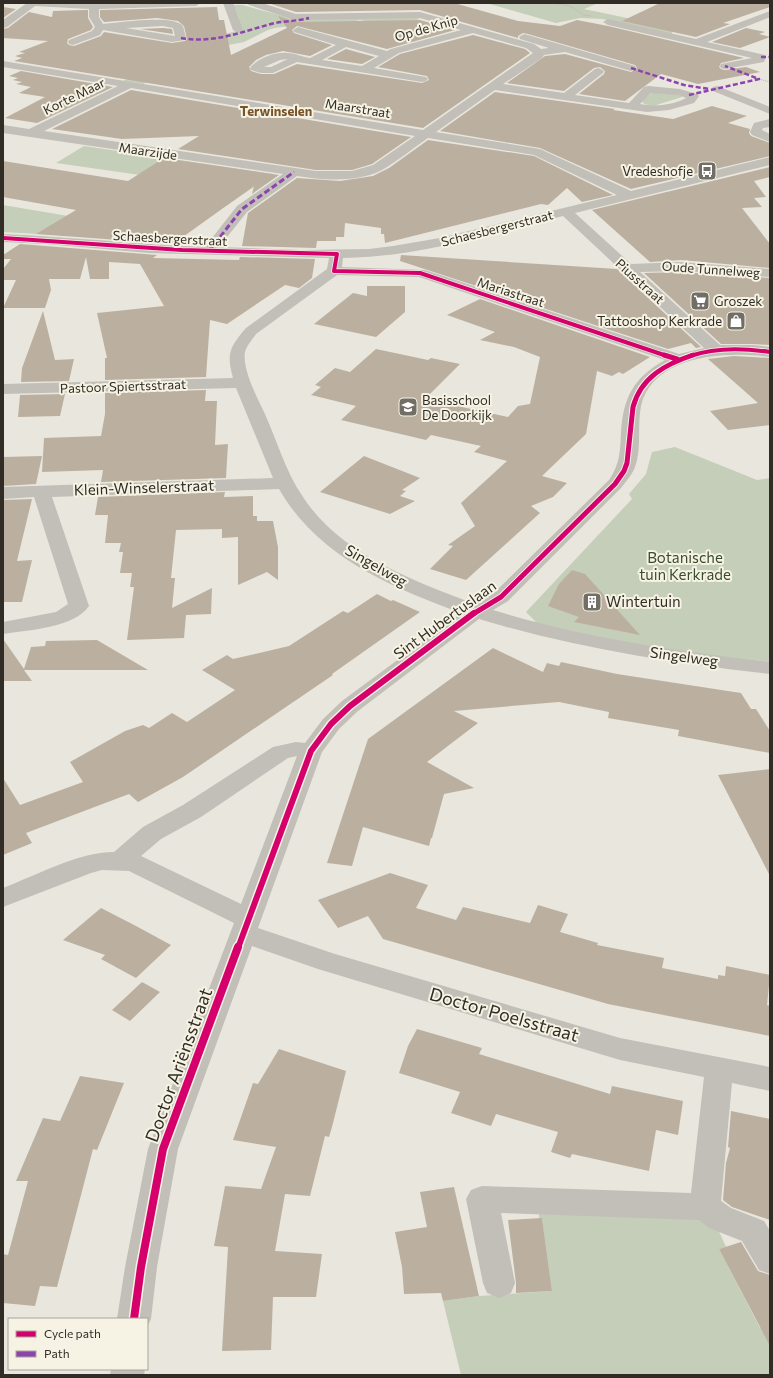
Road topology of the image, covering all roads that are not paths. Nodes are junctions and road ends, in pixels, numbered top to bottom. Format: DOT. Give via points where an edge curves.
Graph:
graph roads {
  1 [pos="33,3"];
  2 [pos="196,3"];
  3 [pos="228,3"];
  4 [pos="252,3"];
  5 [pos="328,3"];
  6 [pos="108,4"];
  7 [pos="94,6"];
  8 [pos="770,14"];
  9 [pos="420,15"];
  10 [pos="334,17"];
  11 [pos="608,22"];
  12 [pos="3,25"];
  13 [pos="100,27"];
  14 [pos="238,30"];
  15 [pos="298,30"];
  16 [pos="473,30"];
  17 [pos="73,42"];
  18 [pos="697,42"];
  19 [pos="345,44"];
  20 [pos="564,49"];
  21 [pos="539,52"];
  22 [pos="388,55"];
  23 [pos="296,59"];
  24 [pos="310,62"];
  25 [pos="3,64"];
  26 [pos="725,66"];
  27 [pos="631,68"];
  28 [pos="364,70"];
  29 [pos="599,71"];
  30 [pos="422,79"];
  31 [pos="129,85"];
  32 [pos="493,86"];
  33 [pos="716,89"];
  34 [pos="567,96"];
  35 [pos="630,107"];
  36 [pos="770,111"];
  37 [pos="770,123"];
  38 [pos="3,129"];
  39 [pos="31,133"];
  40 [pos="427,134"];
  41 [pos="770,138"];
  42 [pos="770,161"];
  43 [pos="294,172"];
  44 [pos="628,196"];
  45 [pos="565,211"];
  46 [pos="3,238"];
  47 [pos="209,251"];
  48 [pos="335,263"];
  49 [pos="627,269"];
  50 [pos="770,273"];
  51 [pos="716,350"];
  52 [pos="770,352"];
  53 [pos="677,359"];
  54 [pos="242,383"];
  55 [pos="3,390"];
  56 [pos="285,483"];
  57 [pos="3,492"];
  58 [pos="41,492"];
  59 [pos="476,612"];
  60 [pos="3,628"];
  61 [pos="770,668"];
  62 [pos="311,751"];
  63 [pos="120,861"];
  64 [pos="3,898"];
  65 [pos="245,926"];
  66 [pos="719,1069"];
  67 [pos="770,1079"];
  68 [pos="705,1207"];
  69 [pos="770,1260"];
  70 [pos="499,1283"];
  71 [pos="134,1318"];
  1 -- 7 [label="street"];
  1 -- 12 [label="street"];
  2 -- 6 [label="street"];
  3 -- 14 [label="street"];
  4 -- 10 [label="street, Op de Knip" via="295,17"];
  5 -- 10 [label="street"];
  6 -- 7 [label="street"];
  7 -- 13 [label="street" via="94,17"];
  8 -- 18 [label="street"];
  9 -- 10 [label="street, Op de Knip"];
  9 -- 16 [label="street, Op de Knip"];
  9 -- 20 [label="street, Op de Knip" via="437,11"];
  11 -- 18 [label="street"];
  13 -- 13 [label="street" via="172,39 181,38 178,26 173,24"];
  13 -- 17 [label="street" via="96,33"];
  15 -- 19 [label="street, Op de Knip"];
  16 -- 21 [label="street, Op de Knip" via="530,46"];
  16 -- 22 [label="street, Op de Knip" via="405,47"];
  18 -- 26 [label="street" via="762,58"];
  19 -- 22 [label="street, Op de Knip"];
  19 -- 24 [label="street"];
  20 -- 21 [label="street, Op de Knip"];
  20 -- 27 [label="street, Op de Knip"];
  21 -- 32 [label="street" via="538,56"];
  22 -- 28 [label="street, Op de Knip"];
  23 -- 24 [label="street"];
  24 -- 28 [label="street"];
  25 -- 31 [label="street, Maarstraat"];
  28 -- 30 [label="street"];
  29 -- 34 [label="street"];
  31 -- 39 [label="street, Korte Maar"];
  31 -- 40 [label="street, Maarstraat"];
  32 -- 34 [label="street"];
  32 -- 40 [label="street"];
  33 -- 36 [label="street"];
  34 -- 35 [label="street"];
  35 -- 35 [label="street" via="643,113 690,101 693,96 648,89"];
  37 -- 41 [label="street" via="758,126 756,132"];
  38 -- 39 [label="street, Maarzijde"];
  39 -- 43 [label="street, Maarzijde"];
  40 -- 43 [label="street, Maarzijde" via="377,168 363,173 328,176"];
  40 -- 44 [label="street, Maarstraat" via="546,155"];
  42 -- 44 [label="street, Schaesbergerstraat"];
  43 -- 47 [label="street" via="242,209"];
  44 -- 45 [label="street, Schaesbergerstraat"];
  45 -- 48 [label="street, Schaesbergerstraat" via="428,245 386,251"];
  45 -- 49 [label="street, Piusstraat"];
  46 -- 47 [label="street, Schaesbergerstraat"];
  47 -- 48 [label="street, Schaesbergerstraat"];
  48 -- 53 [label="street, Mariastraat" via="420,273"];
  48 -- 54 [label="street, Singelweg" via="242,341 237,354"];
  49 -- 50 [label="street, Oude Tunnelweg" via="665,266"];
  49 -- 51 [label="street, Piusstraat"];
  51 -- 52 [label="street"];
  51 -- 53 [label="street"];
  53 -- 59 [label="street, Sint Hubertuslaan" via="641,386 632,410 627,464 615,484 501,597"];
  54 -- 55 [label="street, Pastoor Spiertsstraat"];
  54 -- 56 [label="street, Singelweg"];
  56 -- 58 [label="street, Klein-Winselerstraat"];
  56 -- 59 [label="street, Singelweg" via="300,508 328,538 369,565 419,590"];
  57 -- 58 [label="street, Klein-Winselerstraat"];
  58 -- 60 [label="street" via="79,606 62,617"];
  59 -- 61 [label="street, Singelweg" via="548,632 623,648 674,657"];
  59 -- 62 [label="street, Sint Hubertuslaan" via="350,706 331,724"];
  62 -- 63 [label="street" via="296,749 281,752 192,811 152,833"];
  62 -- 65 [label="street, Sint Hubertuslaan"];
  63 -- 64 [label="street" via="102,861 83,866"];
  63 -- 65 [label="street" via="134,863"];
  65 -- 66 [label="street, Doctor Poelsstraat" via="328,962 620,1048"];
  65 -- 71 [label="street, Doctor Ariënsstraat" via="163,1149"];
  66 -- 67 [label="street, Doctor Poelsstraat"];
  66 -- 68 [label="street"];
  68 -- 69 [label="street" via="720,1218 753,1231"];
  68 -- 70 [label="street" via="482,1199"];
}
